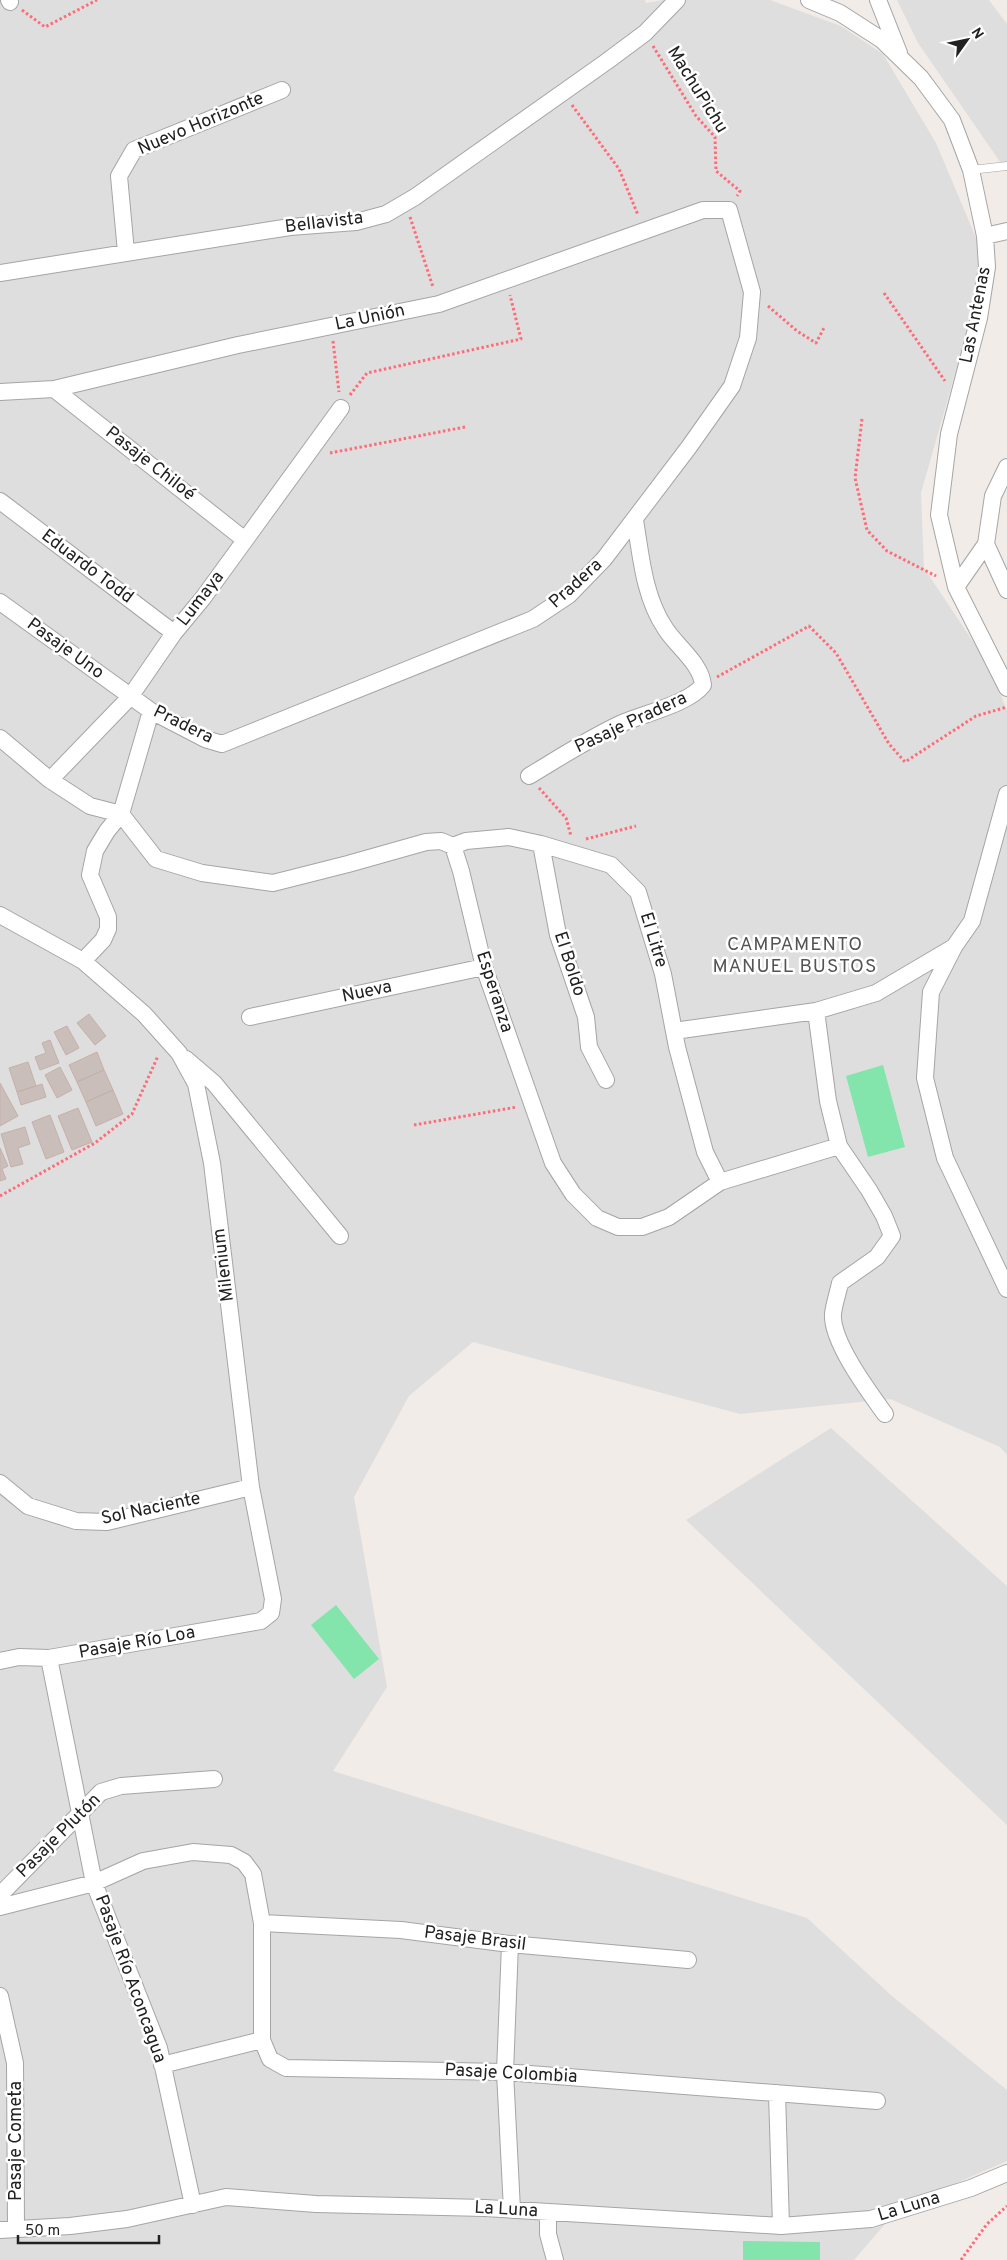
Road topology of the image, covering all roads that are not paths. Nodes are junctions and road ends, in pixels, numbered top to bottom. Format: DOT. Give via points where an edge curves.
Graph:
graph roads {
  1 [pos="809,0"];
  2 [pos="878,0"];
  3 [pos="671,2"];
  4 [pos="902,60"];
  5 [pos="282,90"];
  6 [pos="1007,166"];
  7 [pos="971,170"];
  8 [pos="729,210"];
  9 [pos="1007,231"];
  10 [pos="985,236"];
  11 [pos="126,252"];
  12 [pos="0,273"];
  13 [pos="54,389"];
  14 [pos="0,392"];
  15 [pos="341,408"];
  16 [pos="1007,467"];
  17 [pos="0,501"];
  18 [pos="635,520"];
  19 [pos="245,540"];
  20 [pos="986,544"];
  21 [pos="956,587"];
  22 [pos="1007,590"];
  23 [pos="0,602"];
  24 [pos="174,634"];
  25 [pos="1007,688"];
  26 [pos="130,697"];
  27 [pos="151,711"];
  28 [pos="0,738"];
  29 [pos="529,776"];
  30 [pos="50,780"];
  31 [pos="1007,794"];
  32 [pos="122,814"];
  33 [pos="541,844"];
  34 [pos="453,846"];
  35 [pos="0,915"];
  36 [pos="954,947"];
  37 [pos="84,961"];
  38 [pos="484,967"];
  39 [pos="816,1011"];
  40 [pos="250,1017"];
  41 [pos="674,1031"];
  42 [pos="179,1053"];
  43 [pos="606,1080"];
  44 [pos="839,1146"];
  45 [pos="720,1182"];
  46 [pos="340,1236"];
  47 [pos="1007,1288"];
  48 [pos="884,1414"];
  49 [pos="0,1483"];
  50 [pos="251,1488"];
  51 [pos="271,1613"];
  52 [pos="49,1658"];
  53 [pos="0,1661"];
  54 [pos="214,1779"];
  55 [pos="81,1811"];
  56 [pos="94,1883"];
  57 [pos="0,1895"];
  58 [pos="0,1908"];
  59 [pos="262,1923"];
  60 [pos="510,1944"];
  61 [pos="688,1960"];
  62 [pos="0,1996"];
  63 [pos="262,2040"];
  64 [pos="162,2065"];
  65 [pos="505,2072"];
  66 [pos="776,2093"];
  67 [pos="877,2101"];
  68 [pos="1007,2173"];
  69 [pos="193,2205"];
  70 [pos="512,2210"];
  71 [pos="548,2212"];
  72 [pos="781,2226"];
  73 [pos="8,2229"];
  74 [pos="555,2260"];
  1 -- 4 [label="street, Las Antenas" via="840,13 882,40"];
  2 -- 4 [label="street"];
  3 -- 11 [label="street, Bellavista" via="645,33 386,214 356,222 290,227"];
  4 -- 7 [label="street, Las Antenas" via="921,78 952,120"];
  5 -- 11 [label="street, Nuevo Horizonte" via="134,150 118,176"];
  6 -- 7 [label="lane"];
  7 -- 10 [label="street, Las Antenas"];
  8 -- 13 [label="street, La Unión" via="703,210 439,304 238,345"];
  8 -- 18 [label="street, Pradera" via="752,292 748,338 732,386"];
  9 -- 10 [label="street"];
  10 -- 21 [label="street, Las Antenas" via="987,267 979,318 949,434 940,514"];
  11 -- 12 [label="street, Bellavista"];
  13 -- 14 [label="street, La Unión"];
  13 -- 19 [label="street, Pasaje Chiloé"];
  15 -- 19 [label="street, Lumaya"];
  16 -- 20 [label="street" via="993,496"];
  17 -- 24 [label="street, Eduardo Todd"];
  18 -- 27 [label="street, Pradera" via="569,595 533,620 251,734 222,744"];
  18 -- 29 [label="street, Pasaje Pradera" via="650,594 664,627 700,672 703,685 695,693 668,707 622,723 580,744"];
  19 -- 24 [label="street, Lumaya"];
  20 -- 21 [label="street"];
  20 -- 22 [label="street"];
  21 -- 25 [label="street, Las Antenas"];
  23 -- 26 [label="street, Pasaje Uno"];
  24 -- 26 [label="street, Lumaya"];
  26 -- 27 [label="street, Pradera"];
  26 -- 30 [label="street, Lumaya"];
  27 -- 32 [label="street"];
  28 -- 30 [label="street"];
  30 -- 32 [label="street" via="90,806"];
  31 -- 36 [label="street" via="972,921"];
  32 -- 34 [label="street" via="156,860 202,873 273,882 426,842 441,841"];
  32 -- 37 [label="street" via="95,851 90,874 108,917 108,929 103,940"];
  33 -- 34 [label="street, El Litre" via="509,837 466,841"];
  33 -- 41 [label="street, El Litre" via="611,865 638,892 663,974"];
  33 -- 43 [label="street, El Boldo" via="558,935 586,1018 589,1047"];
  34 -- 38 [label="street, Esperanza"];
  35 -- 37 [label="street, Milenium"];
  36 -- 39 [label="street" via="876,994"];
  36 -- 47 [label="street" via="931,992 925,1078 945,1158"];
  37 -- 42 [label="street, Milenium" via="144,1014"];
  38 -- 40 [label="street, Nueva"];
  38 -- 45 [label="street, Esperanza" via="553,1163 573,1194 597,1218 618,1228 642,1227 669,1217"];
  39 -- 41 [label="street"];
  39 -- 44 [label="street" via="828,1101"];
  41 -- 45 [label="street, El Litre" via="705,1152"];
  42 -- 46 [label="street" via="214,1082"];
  42 -- 50 [label="street, Milenium" via="196,1084 212,1162"];
  44 -- 45 [label="street, Esperanza"];
  44 -- 48 [label="street" via="869,1190 892,1236 877,1257 840,1283 833,1315 840,1342"];
  49 -- 50 [label="street, Sol Naciente" via="28,1506 76,1521 91,1522 107,1522"];
  50 -- 51 [label="street, Milenium" via="273,1599"];
  51 -- 52 [label="street, Pasaje Río Loa" via="261,1621"];
  52 -- 53 [label="street, Pasaje Río Loa" via="19,1657"];
  52 -- 55 [label="street, Pasaje Río Aconcagua"];
  54 -- 55 [label="street, Pasaje Plutón" via="122,1786 101,1792"];
  55 -- 56 [label="street, Pasaje Río Aconcagua"];
  55 -- 57 [label="street, Pasaje Plutón"];
  56 -- 58 [label="street"];
  56 -- 59 [label="street" via="143,1861 194,1852 231,1854 244,1862 253,1874"];
  56 -- 64 [label="street, Pasaje Río Aconcagua" via="159,2048"];
  59 -- 60 [label="street, Pasaje Brasil" via="401,1930"];
  59 -- 63 [label="street"];
  60 -- 61 [label="street, Pasaje Brasil"];
  60 -- 65 [label="street"];
  62 -- 73 [label="street, Pasaje Cometa" via="16,2062"];
  63 -- 64 [label="street"];
  63 -- 65 [label="street, Pasaje Colombia" via="270,2059 286,2068"];
  64 -- 69 [label="street, Pasaje Río Aconcagua"];
  65 -- 66 [label="street, Pasaje Colombia"];
  65 -- 70 [label="street"];
  66 -- 67 [label="street, Pasaje Colombia"];
  66 -- 72 [label="street"];
  68 -- 72 [label="street, La Luna" via="962,2191 871,2219"];
  69 -- 70 [label="street, La Luna" via="226,2197 316,2204"];
  69 -- 73 [label="street, La Luna" via="127,2219"];
  70 -- 71 [label="street, La Luna"];
  71 -- 72 [label="street, La Luna"];
  71 -- 74 [label="street" via="548,2234"];
}
